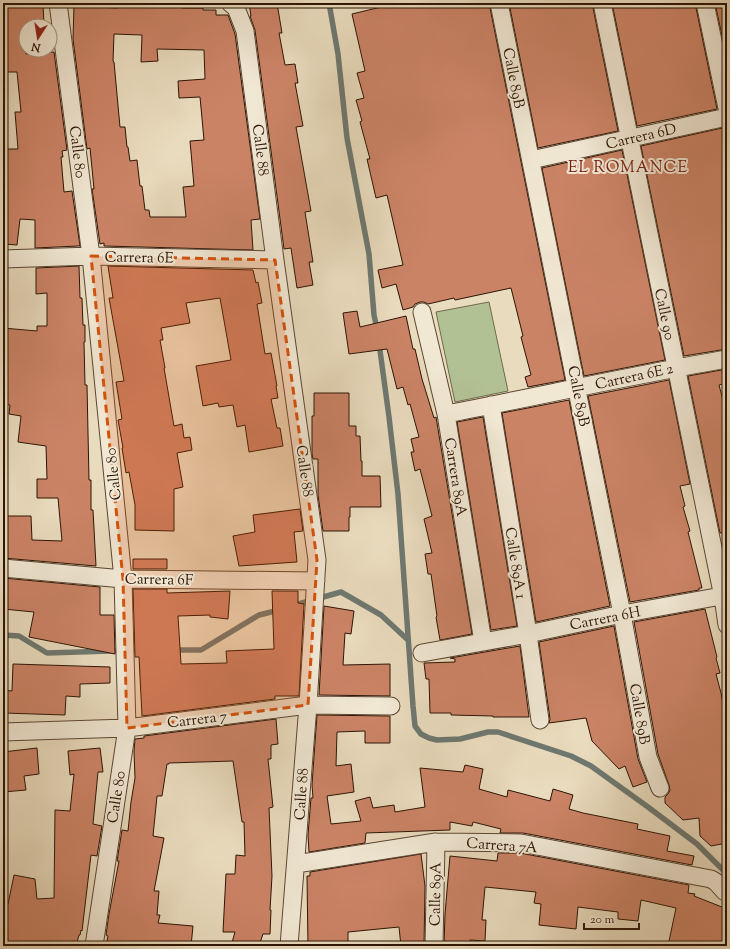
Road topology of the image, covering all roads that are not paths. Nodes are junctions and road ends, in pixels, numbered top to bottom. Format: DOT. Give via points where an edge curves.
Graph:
graph roads {
  1 [pos="58,3"];
  2 [pos="230,3"];
  3 [pos="499,3"];
  4 [pos="602,3"];
  5 [pos="705,3"];
  6 [pos="727,108"];
  7 [pos="727,116"];
  8 [pos="630,139"];
  9 [pos="531,160"];
  10 [pos="91,256"];
  11 [pos="3,259"];
  12 [pos="276,260"];
  13 [pos="422,312"];
  14 [pos="727,359"];
  15 [pos="676,367"];
  16 [pos="577,388"];
  17 [pos="491,405"];
  18 [pos="446,414"];
  19 [pos="3,568"];
  20 [pos="123,579"];
  21 [pos="316,581"];
  22 [pos="725,596"];
  23 [pos="622,614"];
  24 [pos="727,625"];
  25 [pos="528,634"];
  26 [pos="483,642"];
  27 [pos="422,653"];
  28 [pos="308,705"];
  29 [pos="391,706"];
  30 [pos="540,720"];
  31 [pos="127,728"];
  32 [pos="3,732"];
  33 [pos="660,788"];
  34 [pos="436,842"];
  35 [pos="296,864"];
  36 [pos="725,892"];
  37 [pos="94,946"];
  38 [pos="289,946"];
  39 [pos="434,946"];
  1 -- 10 [label="street, Calle 80"];
  2 -- 12 [label="street, Calle 88" via="236,8 245,31"];
  3 -- 9 [label="street, Calle 89B"];
  4 -- 8 [label="street, Calle 90"];
  5 -- 6 [label="street"];
  7 -- 8 [label="street, Carrera 6D"];
  8 -- 9 [label="street, Carrera 6D"];
  8 -- 15 [label="street, Calle 90"];
  9 -- 16 [label="street, Calle 89B"];
  10 -- 11 [label="street, Carrera 6E"];
  10 -- 12 [label="street, Carrera 6E"];
  10 -- 20 [label="street, Calle 80"];
  12 -- 21 [label="street, Calle 88" via="317,560"];
  13 -- 18 [label="street, Carrera 89A"];
  14 -- 15 [label="street, Carrera 6E 2"];
  15 -- 16 [label="street, Carrera 6E 2"];
  15 -- 22 [label="street, Calle 90"];
  16 -- 17 [label="street, Carrera 6E 2"];
  16 -- 23 [label="street, Calle 89B"];
  17 -- 18 [label="street, Carrera 6E 2"];
  17 -- 25 [label="street, Calle 89A 1"];
  18 -- 26 [label="street, Carrera 89A"];
  19 -- 20 [label="street, Carrera 6F"];
  20 -- 21 [label="street, Carrera 6F"];
  20 -- 31 [label="street, Calle 80"];
  21 -- 28 [label="street, Calle 88"];
  22 -- 23 [label="street, Carrera 6H"];
  22 -- 24 [label="street, Calle 90"];
  23 -- 25 [label="street, Carrera 6H"];
  23 -- 33 [label="street, Calle 89B" via="648,757"];
  25 -- 26 [label="street, Carrera 6H"];
  25 -- 30 [label="street, Calle 89A 1"];
  26 -- 27 [label="street"];
  28 -- 29 [label="street, Carrera 7"];
  28 -- 31 [label="street, Carrera 7"];
  28 -- 35 [label="street, Calle 88"];
  31 -- 32 [label="street, Carrera 7"];
  31 -- 37 [label="street, Calle 80"];
  34 -- 35 [label="street, Carrera 7A"];
  34 -- 36 [label="street, Carrera 7A" via="521,843 711,879"];
  34 -- 39 [label="street, Calle 89A"];
  35 -- 38 [label="street, Calle 88"];
}
